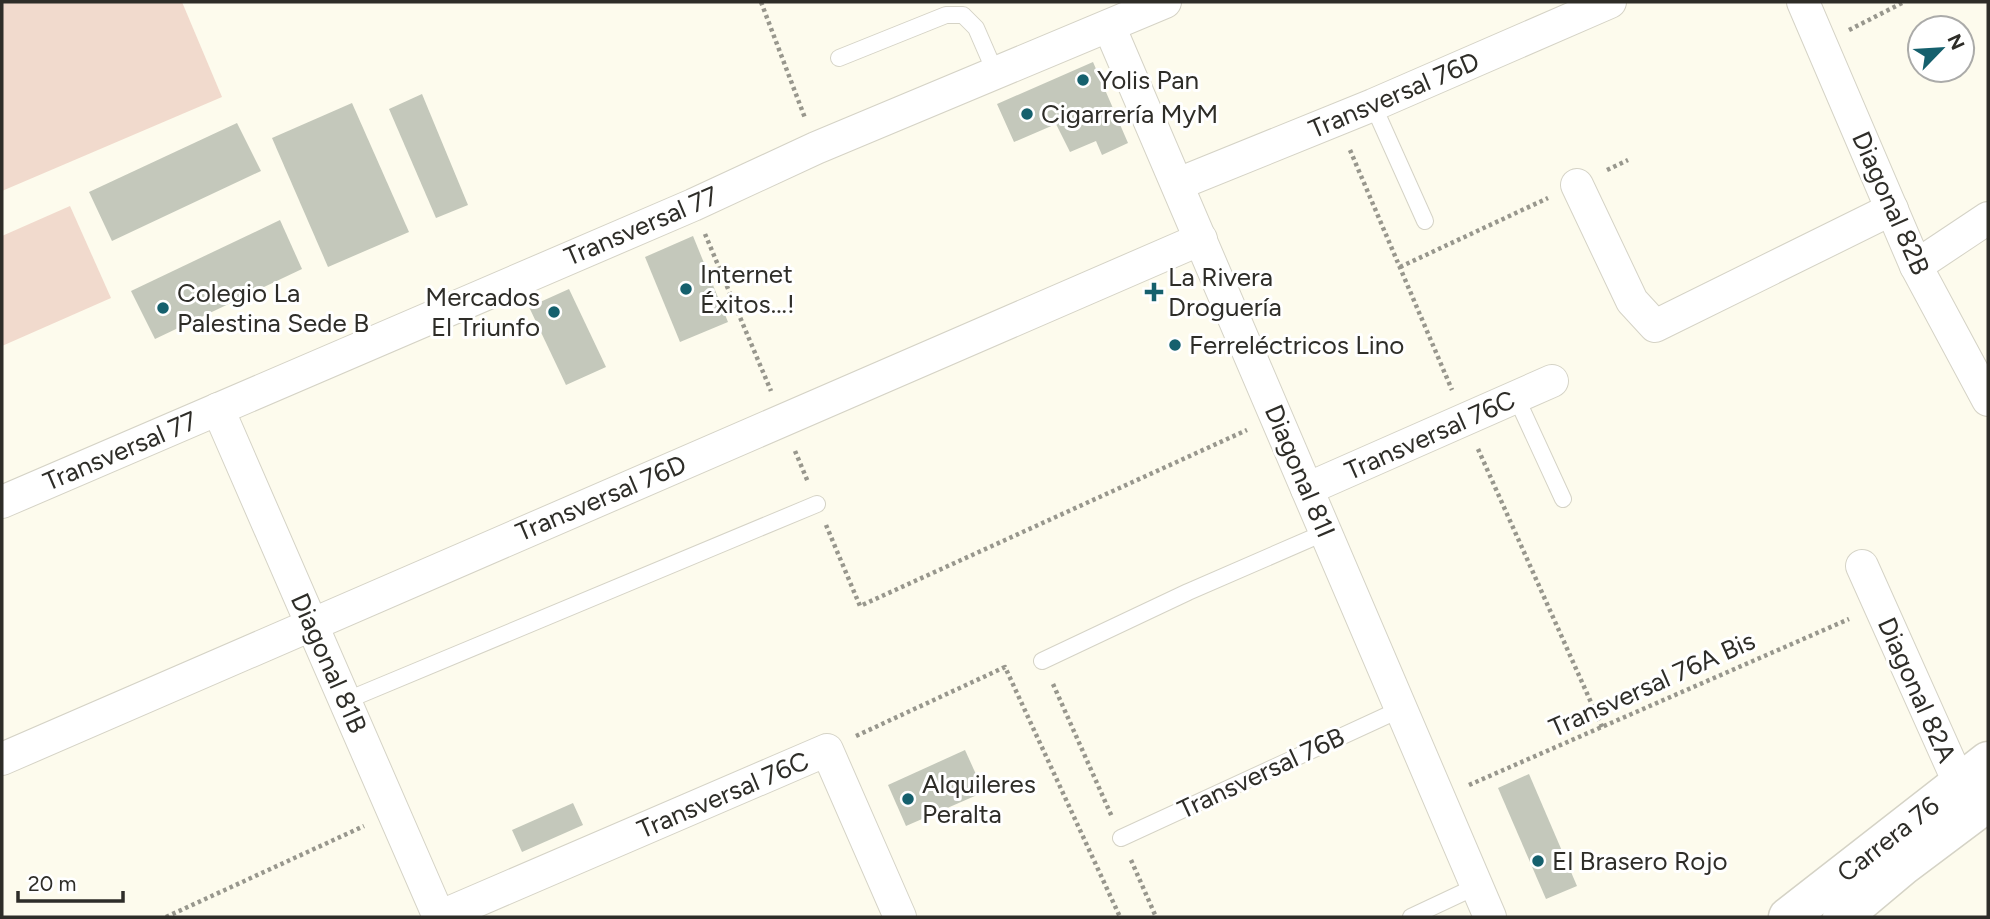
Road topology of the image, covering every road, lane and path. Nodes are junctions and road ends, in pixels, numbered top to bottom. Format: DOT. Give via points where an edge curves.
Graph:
graph roads {
  1 [pos="761,2"];
  2 [pos="1165,2"];
  3 [pos="1610,2"];
  4 [pos="1803,2"];
  5 [pos="1904,2"];
  6 [pos="1109,26"];
  7 [pos="1821,44"];
  8 [pos="839,58"];
  9 [pos="996,74"];
  10 [pos="1373,105"];
  11 [pos="817,148"];
  12 [pos="1628,160"];
  13 [pos="1178,184"];
  14 [pos="1577,184"];
  15 [pos="1892,209"];
  16 [pos="1988,218"];
  17 [pos="1425,221"];
  18 [pos="1201,239"];
  19 [pos="1916,266"];
  20 [pos="1400,267"];
  21 [pos="1552,381"];
  22 [pos="1516,397"];
  23 [pos="1988,400"];
  24 [pos="218,409"];
  25 [pos="1277,417"];
  26 [pos="1307,489"];
  27 [pos="1563,499"];
  28 [pos="2,502"];
  29 [pos="817,504"];
  30 [pos="1326,532"];
  31 [pos="1862,566"];
  32 [pos="1880,605"];
  33 [pos="860,606"];
  34 [pos="312,624"];
  35 [pos="1042,661"];
  36 [pos="345,701"];
  37 [pos="1401,709"];
  38 [pos="827,750"];
  39 [pos="2,759"];
  40 [pos="1977,790"];
  41 [pos="1439,798"];
  42 [pos="394,812"];
  43 [pos="1121,838"];
  44 [pos="1477,887"];
  45 [pos="166,917"];
  46 [pos="439,917"];
  47 [pos="900,917"];
  48 [pos="1120,917"];
  49 [pos="1156,917"];
  50 [pos="1411,917"];
  51 [pos="1490,917"];
  52 [pos="1788,917"];
  53 [pos="1842,917"];
  1 -- 11 [label="path"];
  2 -- 6 [label="street, Transversal 77"];
  3 -- 10 [label="street, Transversal 76D"];
  4 -- 7 [label="street, Diagonal 82B"];
  5 -- 7 [label="path"];
  6 -- 9 [label="street, Transversal 77"];
  6 -- 13 [label="street, Diagonal 81I"];
  7 -- 15 [label="street, Diagonal 82B"];
  8 -- 9 [label="lane" via="946,15 963,15 976,28"];
  9 -- 11 [label="street, Transversal 77"];
  10 -- 13 [label="street, Transversal 76D"];
  10 -- 17 [label="lane"];
  11 -- 24 [label="street, Transversal 77"];
  12 -- 14 [label="path"];
  13 -- 18 [label="street, Diagonal 81I"];
  14 -- 15 [label="street" via="1632,301 1655,326"];
  14 -- 20 [label="path"];
  15 -- 19 [label="street, Diagonal 82B"];
  16 -- 19 [label="street"];
  18 -- 25 [label="street, Diagonal 81I"];
  18 -- 34 [label="street, Transversal 76D"];
  19 -- 23 [label="street, Diagonal 82B"];
  21 -- 22 [label="street, Transversal 76C"];
  22 -- 26 [label="street, Transversal 76C"];
  22 -- 27 [label="lane"];
  24 -- 28 [label="street, Transversal 77"];
  24 -- 34 [label="street, Diagonal 81B"];
  25 -- 26 [label="street, Diagonal 81I"];
  25 -- 33 [label="path"];
  26 -- 30 [label="street, Diagonal 81I"];
  29 -- 36 [label="lane"];
  30 -- 35 [label="lane"];
  30 -- 37 [label="street, Diagonal 81I"];
  31 -- 32 [label="street, Diagonal 82A"];
  32 -- 40 [label="street, Diagonal 82A"];
  32 -- 41 [label="path, Transversal 76A Bis"];
  34 -- 36 [label="street, Diagonal 81B"];
  34 -- 39 [label="street, Transversal 76D"];
  35 -- 43 [label="path"];
  36 -- 42 [label="street, Diagonal 81B"];
  37 -- 41 [label="street, Diagonal 81I"];
  37 -- 43 [label="lane, Transversal 76B"];
  38 -- 46 [label="street, Transversal 76C"];
  38 -- 47 [label="street"];
  38 -- 48 [label="path, Transversal 76C" via="1005,667"];
  40 -- 52 [label="main road, Carrera 76"];
  40 -- 53 [label="main road, Carrera 76" via="1903,865"];
  41 -- 44 [label="street, Diagonal 81I"];
  42 -- 45 [label="path"];
  42 -- 46 [label="street, Diagonal 81B"];
  43 -- 49 [label="path"];
  44 -- 50 [label="lane"];
  44 -- 51 [label="street, Diagonal 81I"];
}
